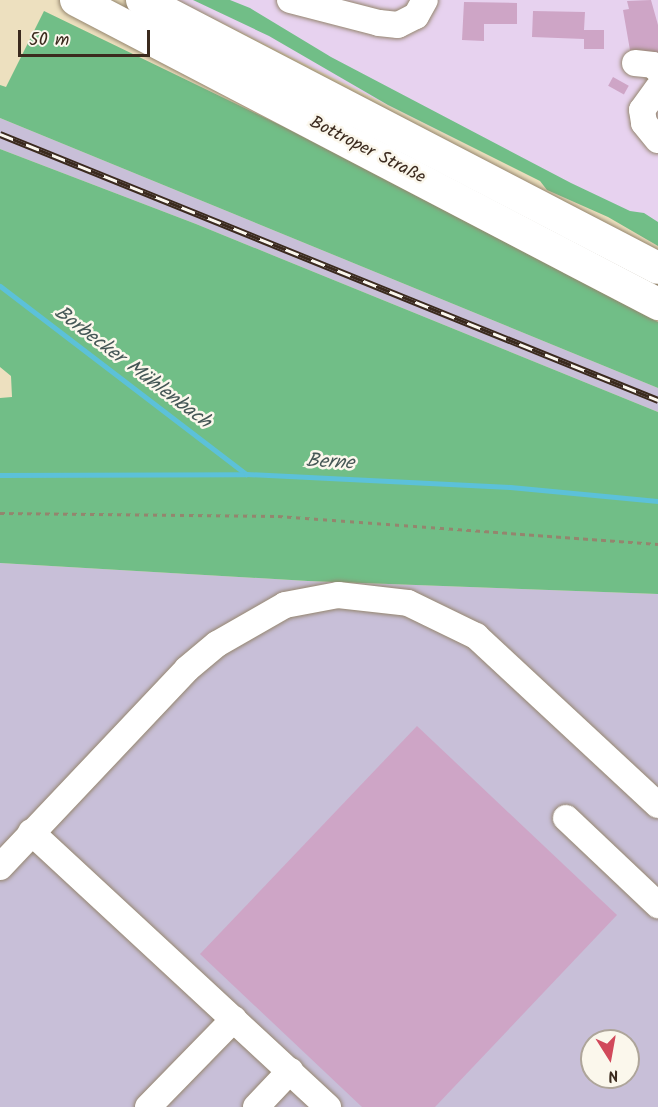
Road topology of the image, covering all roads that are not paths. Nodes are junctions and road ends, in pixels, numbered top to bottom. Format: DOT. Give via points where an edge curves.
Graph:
graph roads {
  1 [pos="76,0"];
  2 [pos="142,0"];
  3 [pos="291,0"];
  4 [pos="425,0"];
  5 [pos="373,10"];
  6 [pos="658,88"];
  7 [pos="658,140"];
  8 [pos="658,268"];
  9 [pos="658,304"];
  10 [pos="658,805"];
  11 [pos="566,818"];
  12 [pos="31,832"];
  13 [pos="0,867"];
  14 [pos="658,905"];
  15 [pos="234,1019"];
  16 [pos="290,1071"];
  17 [pos="148,1107"];
  18 [pos="256,1107"];
  19 [pos="328,1107"];
  1 -- 9 [label="main road, Bottroper Straße"];
  2 -- 8 [label="main road, Bottroper Straße"];
  3 -- 5 [label="street"];
  4 -- 5 [label="street" via="410,21 398,25"];
  6 -- 7 [label="street" via="642,110 644,123"];
  10 -- 12 [label="street" via="476,636 408,603 338,595 285,605 217,644"];
  11 -- 14 [label="street"];
  12 -- 13 [label="street"];
  12 -- 15 [label="street"];
  15 -- 16 [label="street"];
  15 -- 17 [label="street"];
  16 -- 18 [label="street"];
  16 -- 19 [label="street"];
}
